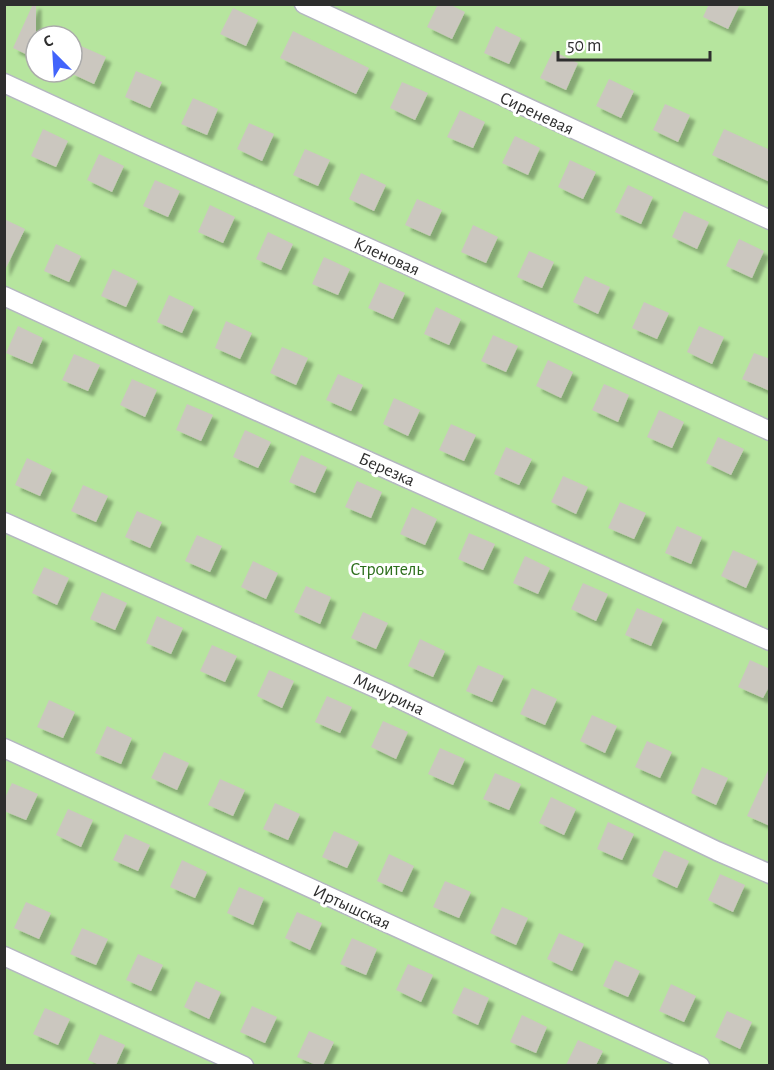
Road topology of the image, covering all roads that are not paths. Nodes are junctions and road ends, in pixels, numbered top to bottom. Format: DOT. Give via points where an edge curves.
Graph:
graph roads {
  1 [pos="304,4"];
  2 [pos="4,82"];
  3 [pos="770,220"];
  4 [pos="4,296"];
  5 [pos="770,431"];
  6 [pos="4,522"];
  7 [pos="770,641"];
  8 [pos="4,748"];
  9 [pos="770,874"];
  10 [pos="4,956"];
  11 [pos="244,1065"];
  12 [pos="700,1065"];
  1 -- 3 [label="street, Сиреневая"];
  2 -- 5 [label="street, Кленовая"];
  4 -- 7 [label="street, Березка"];
  6 -- 9 [label="street, Мичурина" via="389,694"];
  8 -- 12 [label="street, Иртышская"];
  10 -- 11 [label="street"];
}
